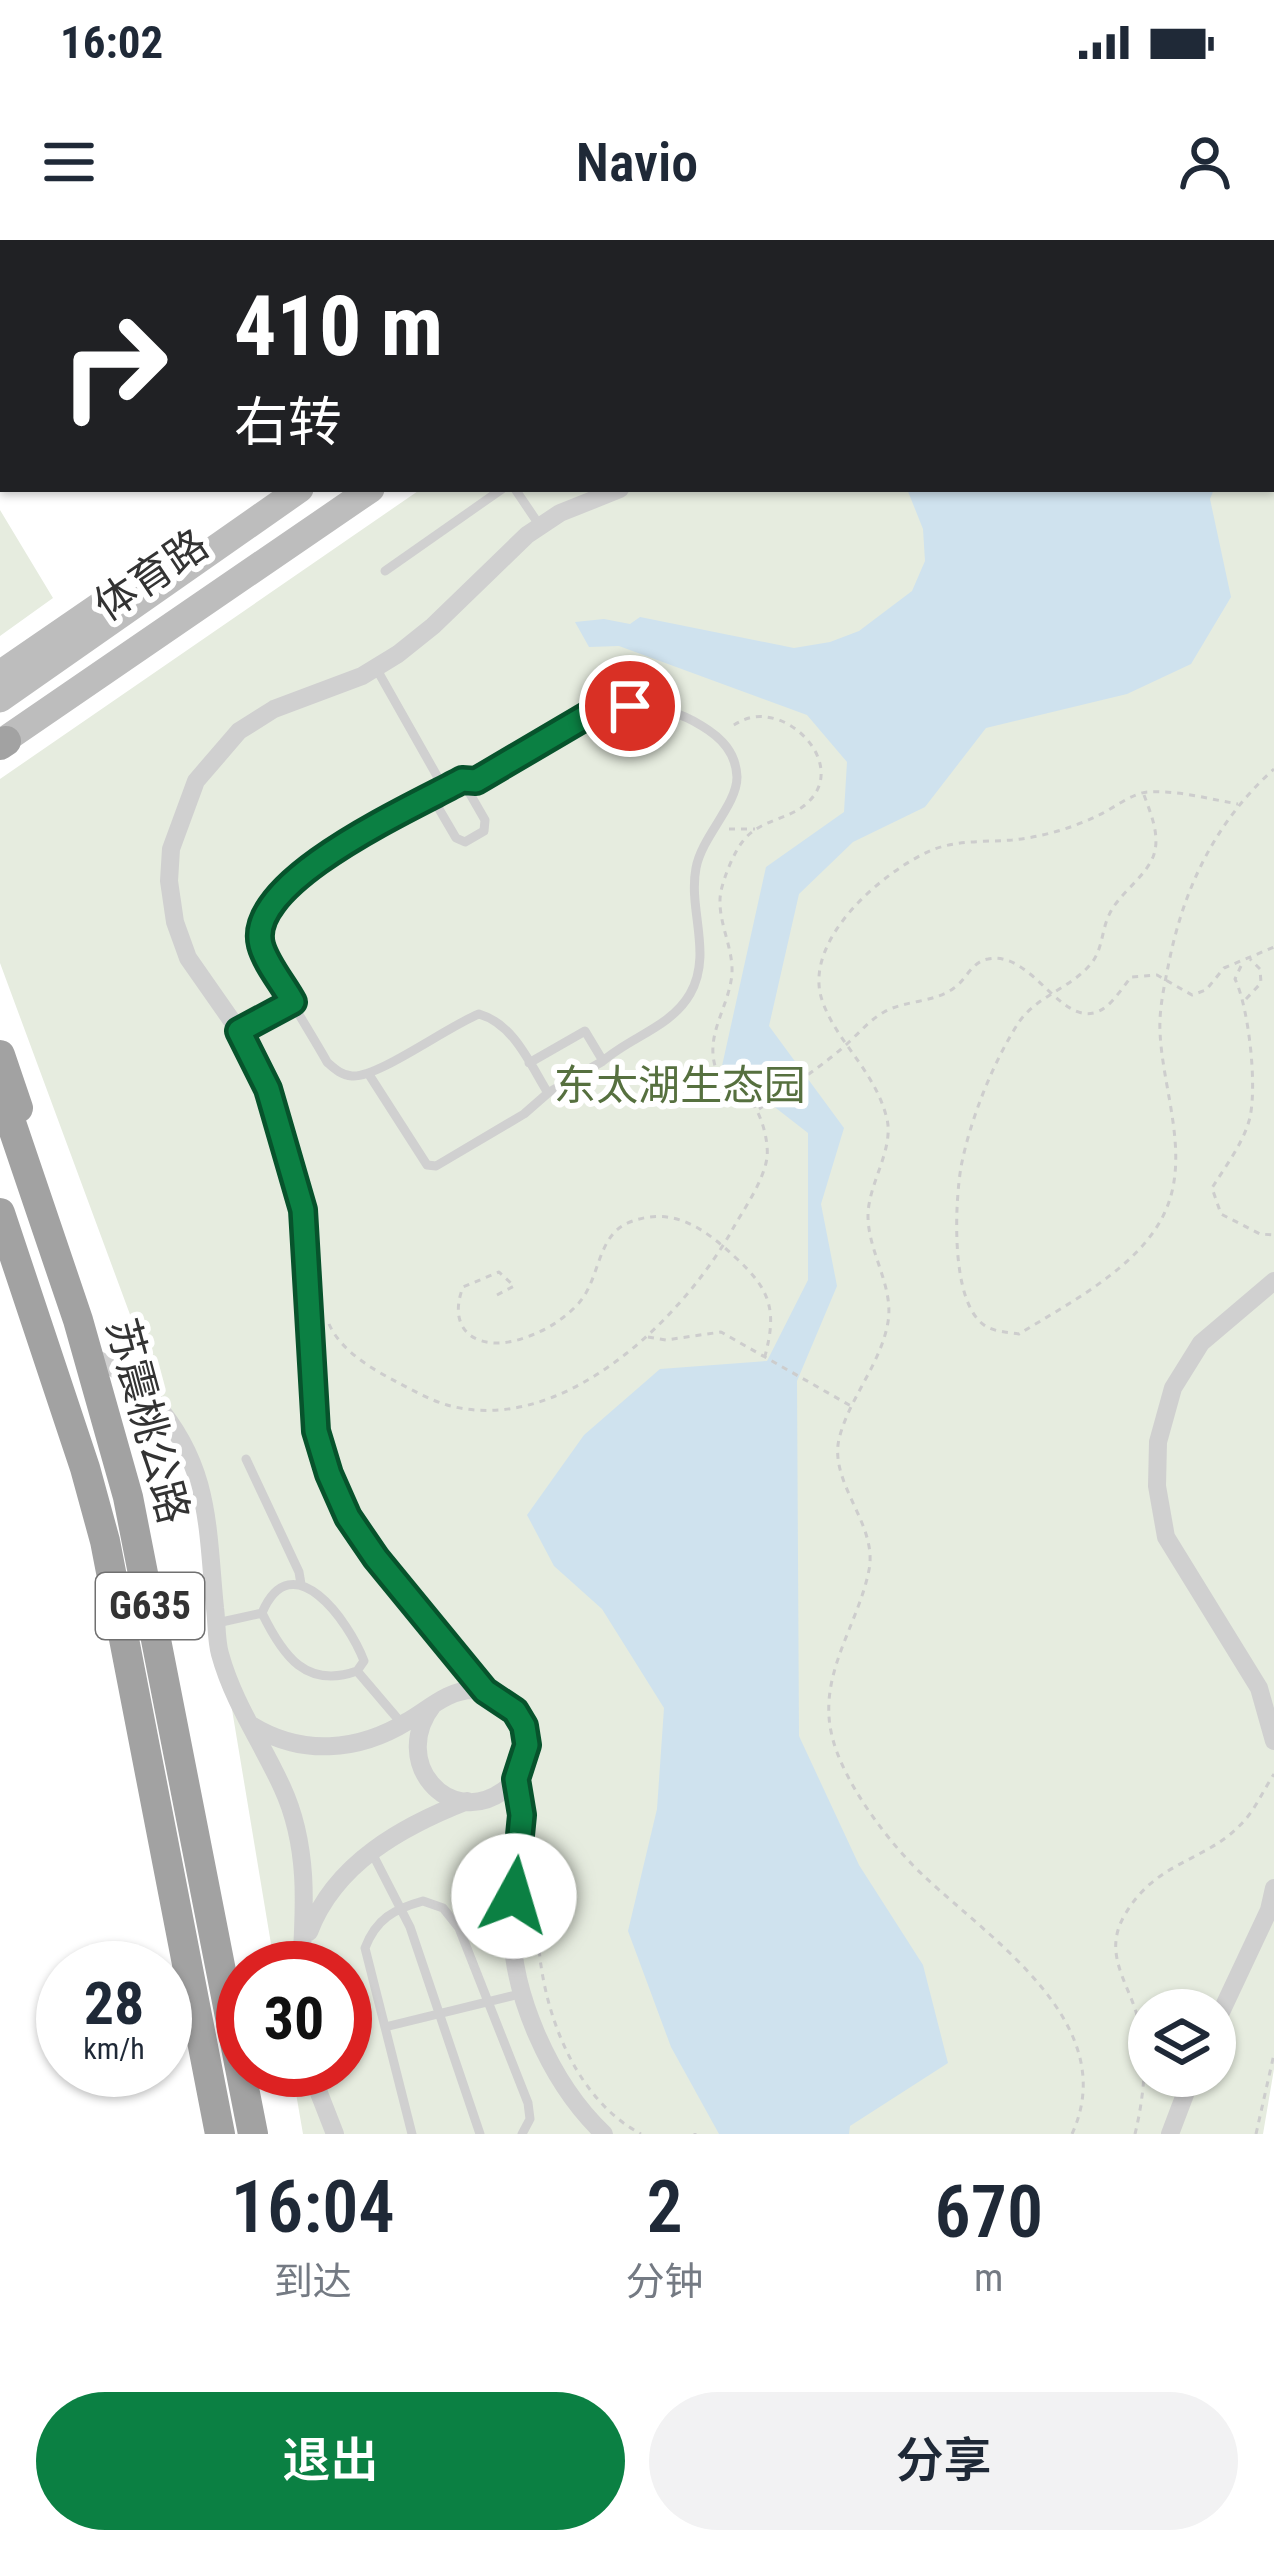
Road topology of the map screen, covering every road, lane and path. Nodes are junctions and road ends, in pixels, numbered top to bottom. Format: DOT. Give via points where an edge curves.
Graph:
graph roads {
  1 [pos="267,492"];
  2 [pos="299,492"];
  3 [pos="345,492"];
  4 [pos="367,492"];
  5 [pos="498,492"];
  6 [pos="517,492"];
  7 [pos="612,492"];
  8 [pos="540,526"];
  9 [pos="267,530"];
  10 [pos="385,571"];
  11 [pos="376,668"];
  12 [pos="0,674"];
  13 [pos="0,699"];
  14 [pos="718,735"];
  15 [pos="1,740"];
  16 [pos="1274,769"];
  17 [pos="462,780"];
  18 [pos="445,790"];
  19 [pos="1143,791"];
  20 [pos="432,797"];
  21 [pos="1238,804"];
  22 [pos="715,824"];
  23 [pos="756,830"];
  24 [pos="1274,947"];
  25 [pos="1249,958"];
  26 [pos="1242,962"];
  27 [pos="1166,980"];
  28 [pos="1049,994"];
  29 [pos="1245,1000"];
  30 [pos="293,1002"];
  31 [pos="239,1031"];
  32 [pos="848,1043"];
  33 [pos="0,1055"];
  34 [pos="604,1061"];
  35 [pos="529,1063"];
  36 [pos="368,1073"];
  37 [pos="0,1090"];
  38 [pos="548,1093"];
  39 [pos="757,1111"];
  40 [pos="37,1196"];
  41 [pos="0,1214"];
  42 [pos="0,1226"];
  43 [pos="1274,1235"];
  44 [pos="723,1246"];
  45 [pos="20,1274"];
  46 [pos="1274,1281"];
  47 [pos="497,1295"];
  48 [pos="324,1315"];
  49 [pos="648,1337"];
  50 [pos="88,1355"];
  51 [pos="765,1356"];
  52 [pos="852,1407"];
  53 [pos="246,1460"];
  54 [pos="301,1584"];
  55 [pos="262,1613"];
  56 [pos="217,1622"];
  57 [pos="357,1671"];
  58 [pos="485,1691"];
  59 [pos="434,1705"];
  60 [pos="248,1724"];
  61 [pos="403,1725"];
  62 [pos="1274,1741"];
  63 [pos="1274,1774"];
  64 [pos="516,1779"];
  65 [pos="467,1801"];
  66 [pos="519,1845"];
  67 [pos="371,1852"];
  68 [pos="1274,1888"];
  69 [pos="400,1909"];
  70 [pos="303,1941"];
  71 [pos="307,1941"];
  72 [pos="1232,1989"];
  73 [pos="524,1993"];
  74 [pos="488,2003"];
  75 [pos="440,2014"];
  76 [pos="385,2027"];
  77 [pos="1274,2054"];
  78 [pos="317,2097"];
  79 [pos="1184,2097"];
  80 [pos="220,2134"];
  81 [pos="253,2134"];
  82 [pos="334,2134"];
  83 [pos="412,2134"];
  84 [pos="480,2134"];
  85 [pos="522,2134"];
  86 [pos="604,2134"];
  87 [pos="641,2134"];
  88 [pos="1072,2134"];
  89 [pos="1135,2134"];
  90 [pos="1170,2134"];
  91 [pos="1256,2134"];
  1 -- 12 [label="main road"];
  2 -- 9 [label="main road, 体育路"];
  3 -- 9 [label="main road, 体育路"];
  4 -- 15 [label="main road"];
  5 -- 10 [label="lane"];
  6 -- 8 [label="lane"];
  7 -- 8 [label="street"];
  8 -- 11 [label="street"];
  9 -- 13 [label="main road, 体育路"];
  9 -- 15 [label="main road, 体育路"];
  11 -- 18 [label="lane"];
  11 -- 31 [label="street" via="239,731 196,781 181,814 169,881 175,922 188,958"];
  14 -- 17 [label="lane" via="659,710 595,711 476,781"];
  14 -- 22 [label="lane" via="735,762 737,784"];
  14 -- 23 [label="path" via="749,716 770,717 794,726 822,763 805,805"];
  16 -- 21 [label="path"];
  17 -- 18 [label="lane"];
  17 -- 20 [label="lane" via="485,820 484,831 465,842"];
  18 -- 20 [label="lane"];
  19 -- 21 [label="path"];
  19 -- 28 [label="path" via="1156,850 1109,915 1091,964"];
  19 -- 32 [label="path" via="1056,832 933,850 888,876 834,932 822,962 820,993"];
  20 -- 30 [label="lane" via="304,869 280,891 260,943"];
  21 -- 27 [label="path" via="1202,860 1176,925"];
  22 -- 23 [label="path"];
  22 -- 34 [label="lane" via="695,870 701,955 689,997"];
  23 -- 39 [label="path" via="742,841 721,893 731,982 712,1045 716,1072"];
  24 -- 25 [label="path"];
  25 -- 26 [label="path"];
  25 -- 29 [label="path" via="1261,983"];
  26 -- 27 [label="path" via="1192,995"];
  26 -- 29 [label="path" via="1235,979"];
  27 -- 28 [label="path" via="1131,977 1106,1007 1091,1012"];
  27 -- 28 [label="path" via="1160,1029 1175,1174 1166,1210 1128,1260 1019,1334 1001,1332 971,1310 961,1282 962,1166 998,1062 1020,1021"];
  28 -- 32 [label="path" via="1022,964 992,958 976,963 951,992 871,1019"];
  29 -- 43 [label="path" via="1250,1118 1212,1188 1221,1214"];
  30 -- 31 [label="lane"];
  30 -- 36 [label="lane" via="327,1062 342,1074"];
  31 -- 58 [label="street" via="268,1089 303,1210 316,1431 329,1474 376,1558"];
  32 -- 39 [label="path"];
  32 -- 52 [label="path" via="888,1122 868,1212 888,1321"];
  33 -- 40 [label="highway"];
  34 -- 35 [label="lane" via="585,1031"];
  34 -- 38 [label="lane"];
  35 -- 36 [label="lane" via="497,1019 479,1014"];
  35 -- 38 [label="lane"];
  36 -- 38 [label="lane" via="420,1158 436,1166"];
  37 -- 40 [label="highway, 苏震桃公路 / G635"];
  39 -- 44 [label="path" via="767,1159"];
  40 -- 50 [label="highway, 苏震桃公路 / G635"];
  41 -- 45 [label="highway, 苏震桃公路 / G635"];
  42 -- 45 [label="highway"];
  44 -- 47 [label="path" via="692,1222 623,1224 610,1235 581,1301 554,1325 520,1340 466,1335 456,1307 463,1287 499,1272 514,1286"];
  44 -- 49 [label="path"];
  44 -- 51 [label="path" via="769,1299"];
  45 -- 80 [label="highway, 苏震桃公路 / G635" via="105,1541"];
  46 -- 62 [label="street" via="1202,1343 1173,1388 1158,1442 1157,1486 1166,1537 1258,1688"];
  48 -- 49 [label="path" via="369,1367 448,1405 483,1408 552,1396 614,1365"];
  49 -- 51 [label="path" via="721,1332"];
  50 -- 56 [label="street" via="139,1385 196,1466"];
  50 -- 81 [label="highway, 苏震桃公路 / G635" via="136,1531"];
  51 -- 52 [label="path"];
  52 -- 88 [label="path" via="838,1442 839,1468 871,1566 837,1654 831,1735 850,1779 901,1853 1021,1961 1058,2010 1082,2068 1083,2103"];
  53 -- 54 [label="lane"];
  54 -- 55 [label="lane" via="270,1594"];
  54 -- 57 [label="lane" via="354,1634 364,1661"];
  55 -- 56 [label="lane"];
  55 -- 57 [label="lane" via="298,1667 318,1676"];
  56 -- 60 [label="street" via="220,1653"];
  57 -- 61 [label="lane"];
  58 -- 59 [label="street"];
  58 -- 64 [label="street" via="524,1726"];
  59 -- 61 [label="street"];
  59 -- 65 [label="street" via="422,1719 416,1755 434,1787"];
  60 -- 61 [label="street" via="297,1746 332,1747"];
  60 -- 70 [label="street" via="298,1836"];
  63 -- 89 [label="path" via="1243,1822 1173,1865 1120,1922 1114,1947 1138,2016 1144,2065"];
  64 -- 65 [label="street" via="502,1792"];
  64 -- 66 [label="street"];
  65 -- 67 [label="street"];
  66 -- 73 [label="street" via="511,1921"];
  66 -- 87 [label="path" via="539,1843 542,1969 565,2047 600,2100"];
  67 -- 69 [label="lane"];
  67 -- 71 [label="street" via="334,1892"];
  68 -- 72 [label="street"];
  69 -- 74 [label="lane" via="423,1901 443,1909 459,1928"];
  69 -- 75 [label="lane"];
  69 -- 76 [label="lane" via="372,1929 365,1948"];
  73 -- 74 [label="lane"];
  73 -- 86 [label="street" via="556,2077"];
  74 -- 75 [label="lane"];
  74 -- 85 [label="lane" via="527,2103"];
  75 -- 76 [label="lane"];
  75 -- 84 [label="lane"];
  76 -- 83 [label="lane"];
  77 -- 91 [label="path"];
  78 -- 82 [label="street"];
  79 -- 90 [label="street"];
}
